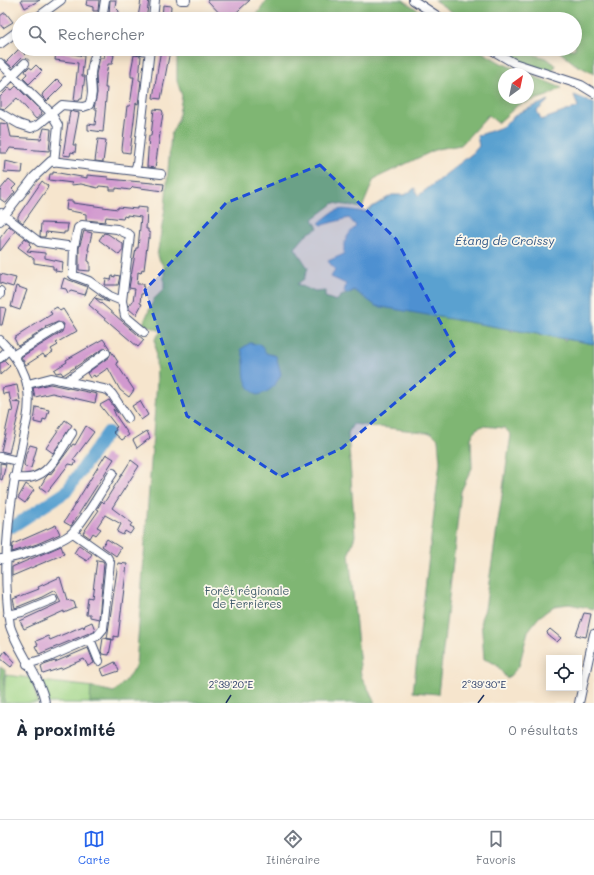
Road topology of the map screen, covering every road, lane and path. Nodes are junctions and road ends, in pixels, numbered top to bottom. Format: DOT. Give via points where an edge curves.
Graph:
graph roads {
  1 [pos="62,0"];
  2 [pos="105,0"];
  3 [pos="155,0"];
  4 [pos="181,0"];
  5 [pos="186,0"];
  6 [pos="412,0"];
  7 [pos="45,12"];
  8 [pos="103,12"];
  9 [pos="154,12"];
  10 [pos="431,12"];
  11 [pos="12,35"];
  12 [pos="0,44"];
  13 [pos="96,56"];
  14 [pos="149,56"];
  15 [pos="502,56"];
  16 [pos="0,63"];
  17 [pos="25,63"];
  18 [pos="13,76"];
  19 [pos="0,88"];
  20 [pos="594,93"];
  21 [pos="0,113"];
  22 [pos="51,113"];
  23 [pos="54,162"];
  24 [pos="135,170"];
  25 [pos="161,174"];
  26 [pos="2,216"];
  27 [pos="74,247"];
  28 [pos="0,291"];
  29 [pos="0,294"];
  30 [pos="122,301"];
  31 [pos="59,327"];
  32 [pos="144,332"];
  33 [pos="0,340"];
  34 [pos="12,352"];
  35 [pos="106,353"];
  36 [pos="0,358"];
  37 [pos="68,380"];
  38 [pos="28,384"];
  39 [pos="128,418"];
  40 [pos="72,433"];
  41 [pos="0,457"];
  42 [pos="18,461"];
  43 [pos="113,473"];
  44 [pos="14,477"];
  45 [pos="2,517"];
  46 [pos="72,533"];
  47 [pos="1,559"];
  48 [pos="1,582"];
  49 [pos="53,599"];
  50 [pos="8,615"];
  51 [pos="594,634"];
  52 [pos="90,639"];
  53 [pos="99,661"];
  54 [pos="27,664"];
  55 [pos="45,703"];
  56 [pos="579,703"];
  1 -- 7 [label="street"];
  2 -- 8 [label="street"];
  3 -- 9 [label="street"];
  4 -- 5 [label="street"];
  6 -- 10 [label="street"];
  11 -- 12 [label="street"];
  13 -- 22 [label="street" via="89,105 62,105"];
  14 -- 24 [label="street"];
  15 -- 20 [label="street" via="514,63"];
  16 -- 18 [label="street"];
  17 -- 18 [label="street"];
  18 -- 19 [label="street"];
  18 -- 22 [label="street"];
  21 -- 22 [label="street" via="31,128"];
  22 -- 23 [label="street" via="58,125"];
  23 -- 24 [label="street"];
  23 -- 26 [label="street" via="47,163 40,170"];
  24 -- 25 [label="street"];
  26 -- 27 [label="street" via="39,242"];
  27 -- 30 [label="street" via="73,275 89,281"];
  27 -- 30 [label="street" via="78,228 82,225 117,229 130,235"];
  28 -- 29 [label="street"];
  30 -- 32 [label="street" via="125,316"];
  31 -- 34 [label="street"];
  33 -- 34 [label="street"];
  34 -- 36 [label="street"];
  34 -- 38 [label="street"];
  35 -- 37 [label="street"];
  37 -- 38 [label="street" via="51,378"];
  37 -- 39 [label="street" via="110,391"];
  38 -- 42 [label="street" via="29,410"];
  40 -- 44 [label="street" via="51,466 26,480"];
  41 -- 42 [label="street"];
  42 -- 44 [label="street"];
  43 -- 46 [label="street"];
  44 -- 45 [label="street"];
  45 -- 47 [label="street"];
  46 -- 47 [label="street" via="14,558"];
  46 -- 52 [label="street" via="107,556 110,562 103,629 100,634"];
  47 -- 48 [label="street"];
  48 -- 50 [label="street"];
  49 -- 50 [label="street"];
  50 -- 54 [label="street" via="14,637"];
  51 -- 56 [label="street"];
  52 -- 53 [label="street"];
  52 -- 54 [label="street"];
  54 -- 55 [label="street" via="40,687"];
}
